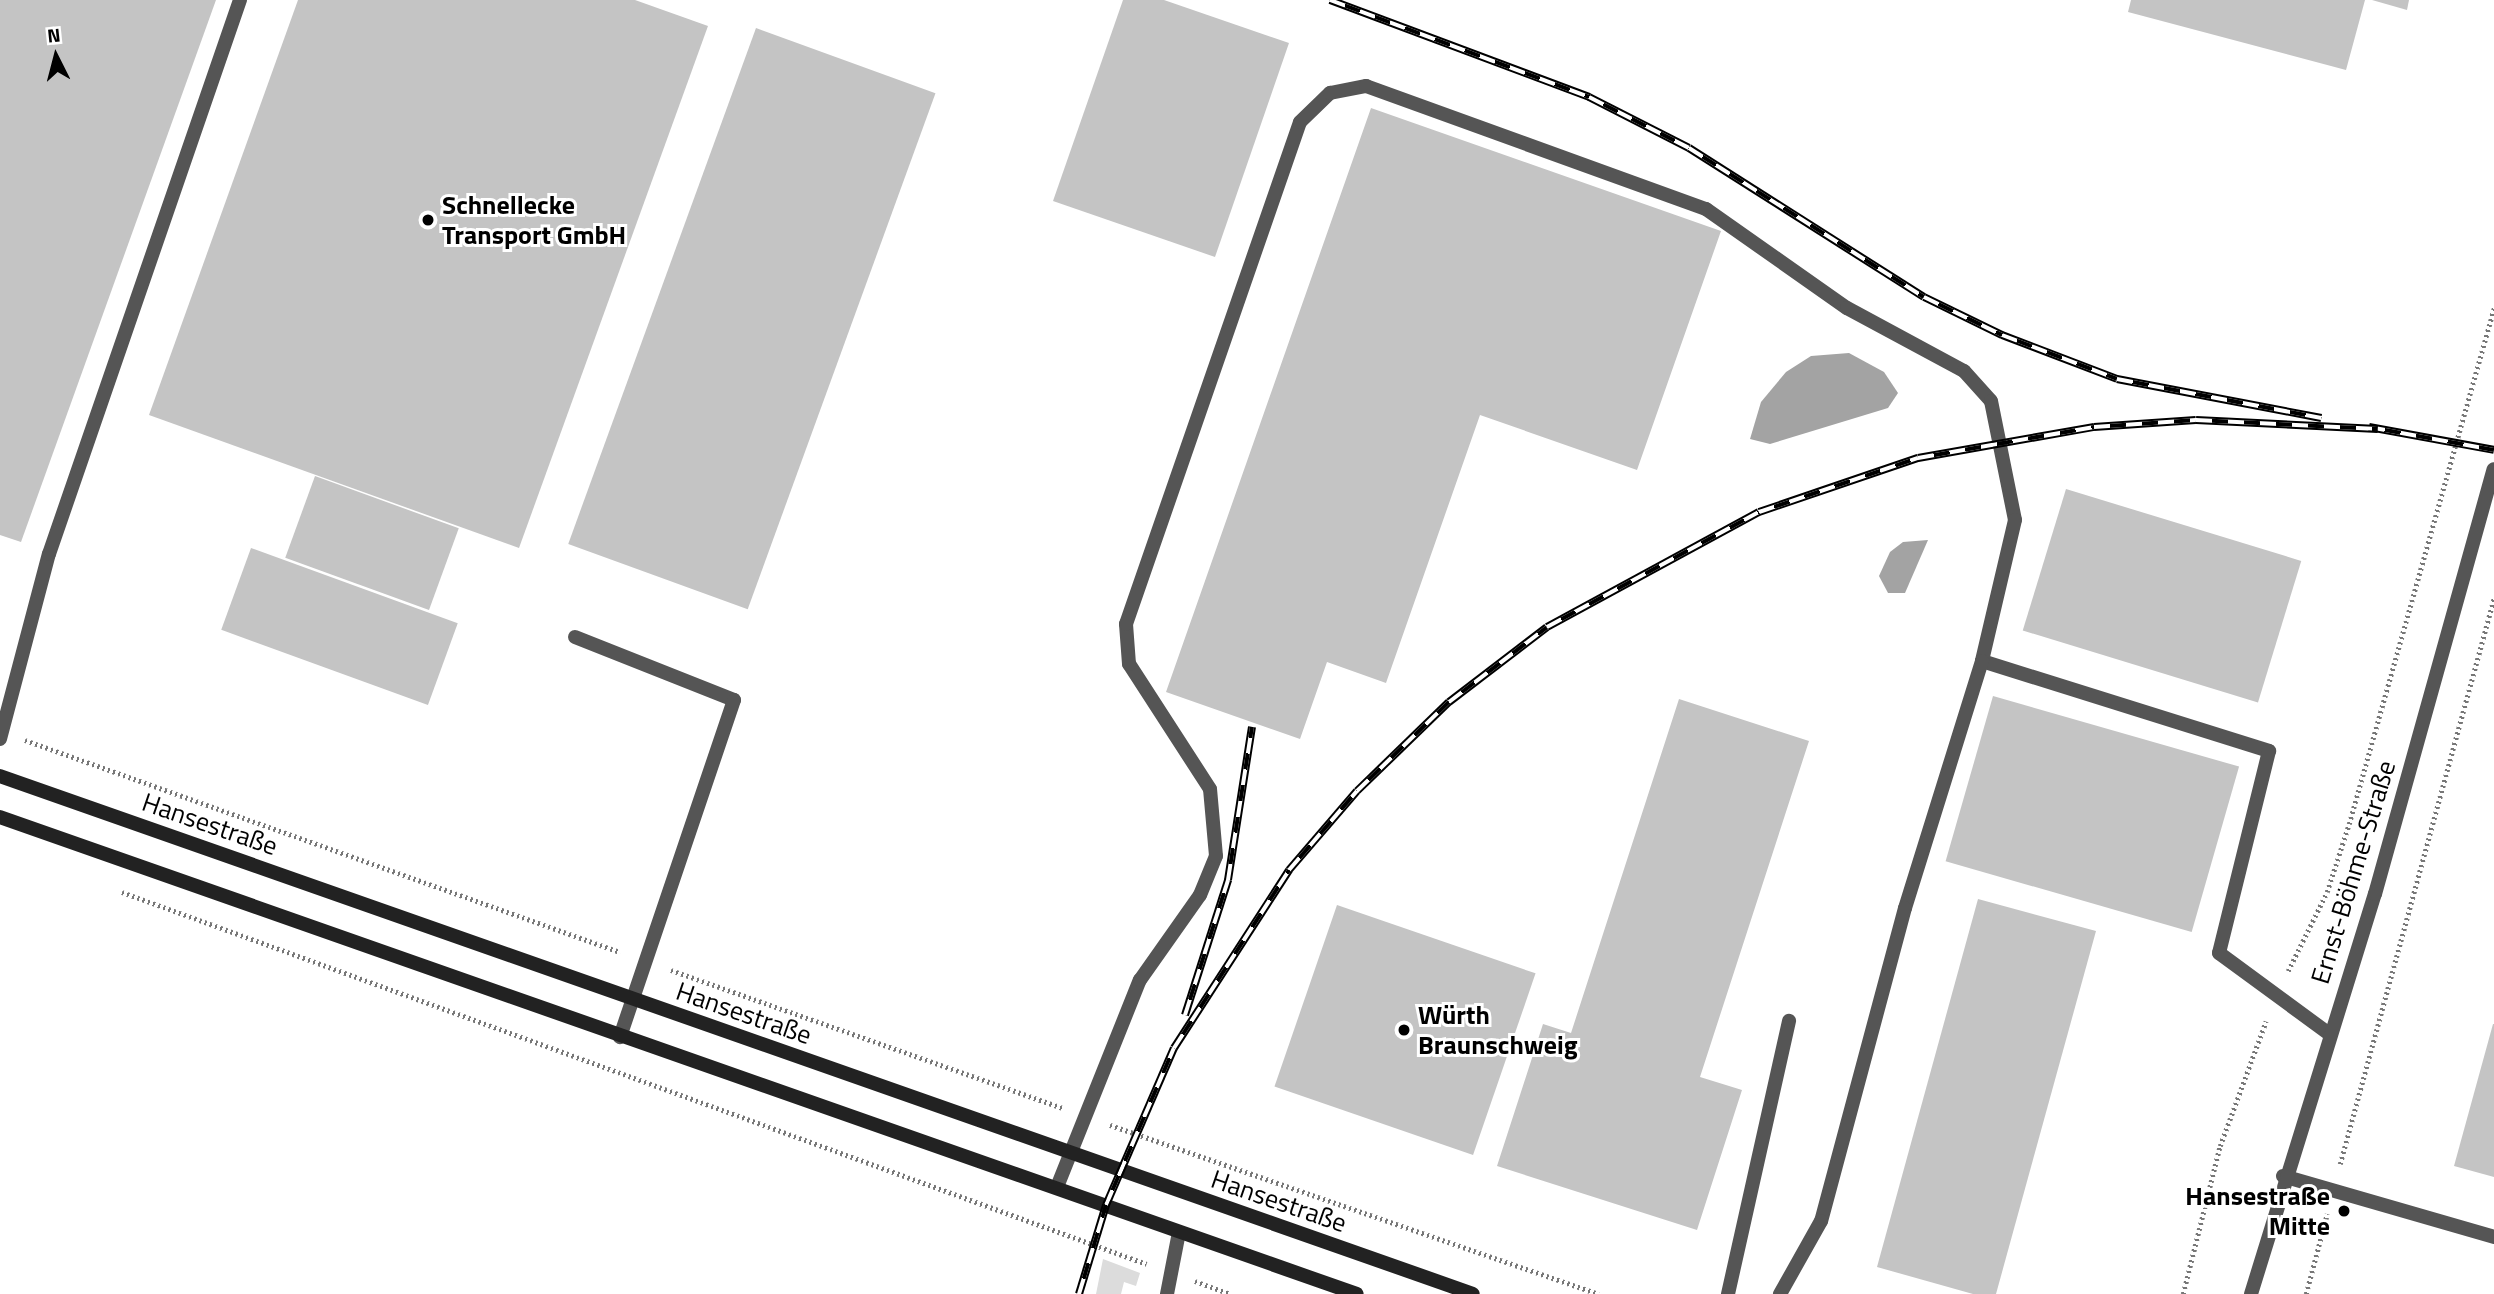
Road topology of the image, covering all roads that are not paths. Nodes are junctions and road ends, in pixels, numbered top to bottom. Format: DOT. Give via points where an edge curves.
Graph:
graph roads {
  1 [pos="240,0"];
  2 [pos="2494,469"];
  3 [pos="575,637"];
  4 [pos="1982,661"];
  5 [pos="1,736"];
  6 [pos="0,776"];
  7 [pos="0,817"];
  8 [pos="633,1000"];
  9 [pos="1789,1021"];
  10 [pos="2328,1033"];
  11 [pos="620,1037"];
  12 [pos="1071,1154"];
  13 [pos="2283,1177"];
  14 [pos="1057,1187"];
  15 [pos="1179,1232"];
  16 [pos="2494,1237"];
  17 [pos="2251,1292"];
  18 [pos="1167,1294"];
  19 [pos="1357,1294"];
  20 [pos="1473,1294"];
  21 [pos="1728,1294"];
  22 [pos="1780,1294"];
  1 -- 5 [label="street" via="49,554"];
  2 -- 10 [label="street, Ernst-Böhme-Straße" via="2375,894"];
  3 -- 8 [label="street" via="734,700"];
  4 -- 10 [label="street" via="2269,751 2219,953"];
  4 -- 12 [label="street" via="2015,520 1991,401 1964,371 1847,308 1706,209 1366,86 1330,93 1300,122 1126,624 1129,664 1210,789 1216,856 1200,895 1140,980"];
  4 -- 22 [label="street" via="1905,908 1821,1221"];
  6 -- 8 [label="main road, Hansestraße"];
  7 -- 11 [label="main road"];
  8 -- 11 [label="street"];
  8 -- 12 [label="main road, Hansestraße"];
  9 -- 21 [label="street"];
  10 -- 13 [label="street, Ernst-Böhme-Straße"];
  11 -- 14 [label="main road"];
  12 -- 14 [label="street"];
  12 -- 20 [label="main road, Hansestraße"];
  13 -- 16 [label="street"];
  13 -- 17 [label="street, Ernst-Böhme-Straße"];
  14 -- 15 [label="main road"];
  15 -- 18 [label="street"];
  15 -- 19 [label="main road"];
}
